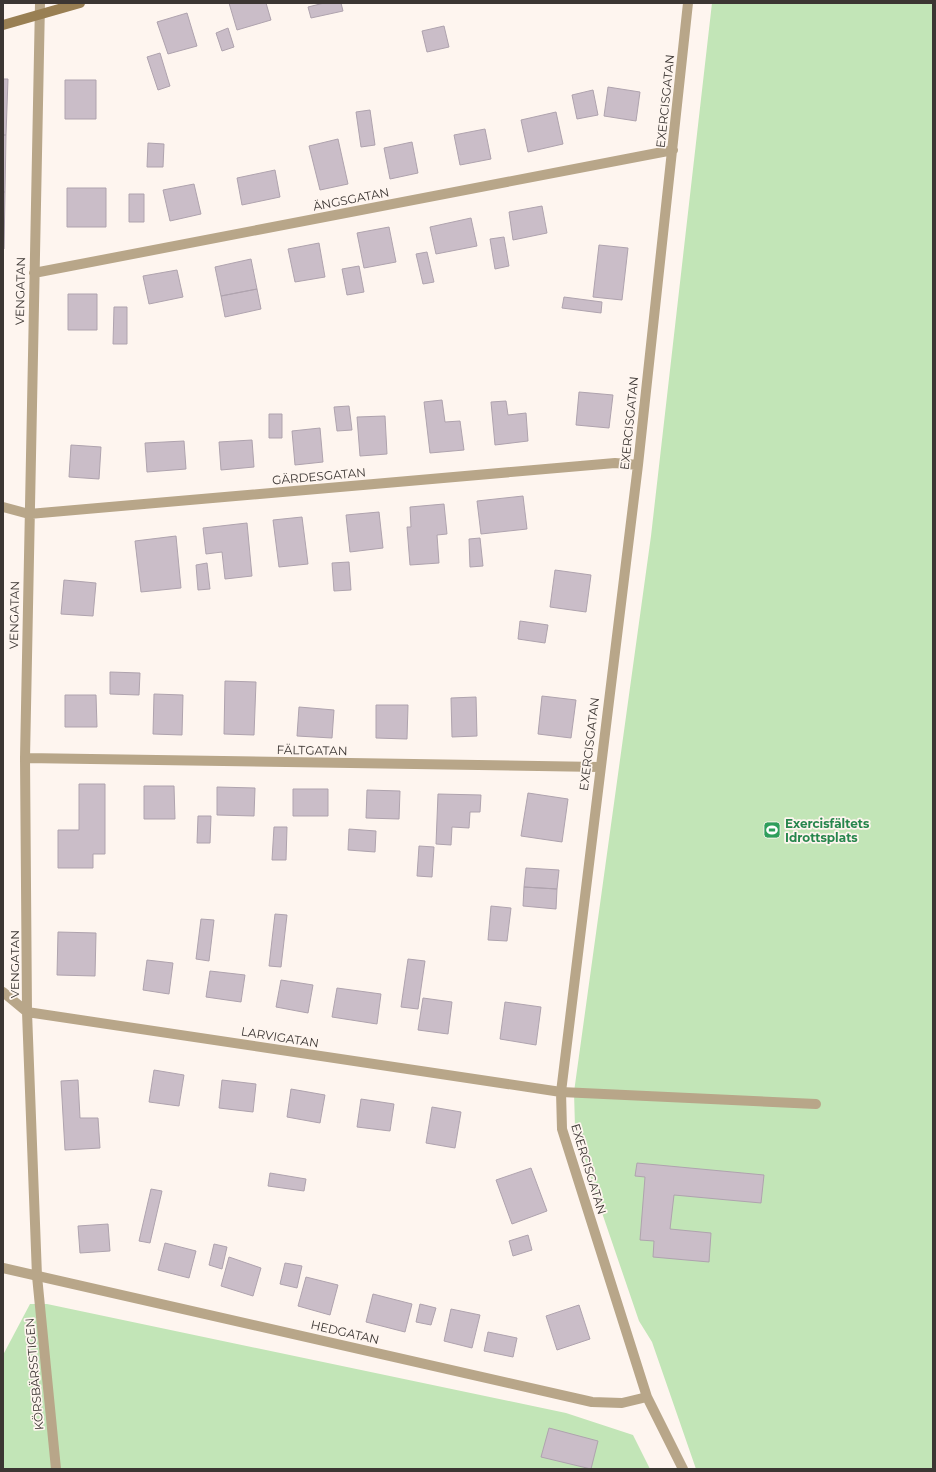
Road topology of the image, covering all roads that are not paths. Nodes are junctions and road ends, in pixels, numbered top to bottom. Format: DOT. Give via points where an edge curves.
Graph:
graph roads {
  1 [pos="40,3"];
  2 [pos="80,3"];
  3 [pos="688,3"];
  4 [pos="40,14"];
  5 [pos="3,25"];
  6 [pos="672,150"];
  7 [pos="34,273"];
  8 [pos="638,465"];
  9 [pos="3,506"];
  10 [pos="29,514"];
  11 [pos="25,758"];
  12 [pos="599,767"];
  13 [pos="3,992"];
  14 [pos="27,1012"];
  15 [pos="561,1092"];
  16 [pos="816,1104"];
  17 [pos="3,1268"];
  18 [pos="37,1276"];
  19 [pos="647,1397"];
  20 [pos="56,1469"];
  21 [pos="683,1469"];
  1 -- 4 [label="street, VENGATAN"];
  2 -- 4 [label="street"];
  3 -- 6 [label="street, EXERCISGATAN"];
  4 -- 5 [label="street"];
  4 -- 7 [label="street, VENGATAN"];
  6 -- 7 [label="street, ÄNGSGATAN"];
  6 -- 8 [label="street, EXERCISGATAN"];
  7 -- 10 [label="street, VENGATAN"];
  8 -- 10 [label="street, GÄRDESGATAN" via="615,463"];
  8 -- 12 [label="street, EXERCISGATAN"];
  9 -- 10 [label="street, GÄRDESGATAN"];
  10 -- 11 [label="street, VENGATAN"];
  11 -- 12 [label="street, FÄLTGATAN"];
  11 -- 14 [label="street, VENGATAN"];
  12 -- 15 [label="street, EXERCISGATAN"];
  13 -- 14 [label="street"];
  14 -- 15 [label="street, LARVIGATAN"];
  14 -- 18 [label="street, VENGATAN"];
  15 -- 16 [label="street, LARVIGATAN"];
  15 -- 19 [label="street, EXERCISGATAN" via="562,1129"];
  17 -- 18 [label="street, HEDGATAN"];
  18 -- 19 [label="street, HEDGATAN" via="592,1402 622,1403"];
  18 -- 20 [label="street, KÖRSBÄRSSTIGEN"];
  19 -- 21 [label="street, EXERCISGATAN"];
}
